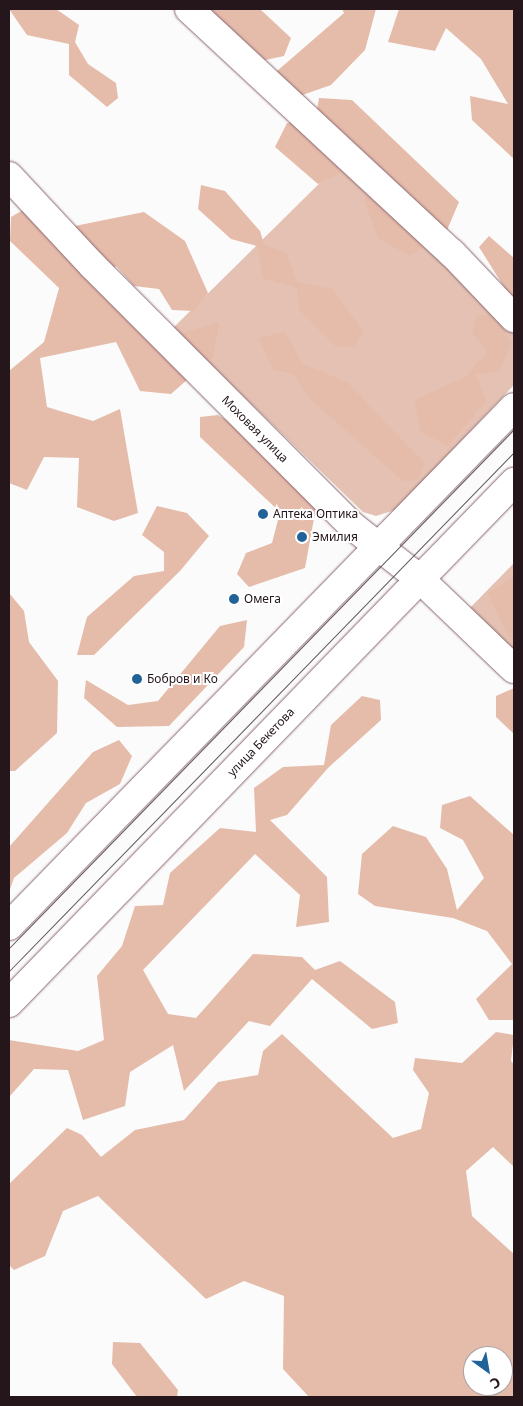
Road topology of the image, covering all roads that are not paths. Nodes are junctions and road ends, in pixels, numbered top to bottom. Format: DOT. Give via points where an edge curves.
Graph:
graph roads {
  1 [pos="190,9"];
  2 [pos="9,176"];
  3 [pos="514,318"];
  4 [pos="514,406"];
  5 [pos="514,482"];
  6 [pos="379,545"];
  7 [pos="420,579"];
  8 [pos="514,669"];
  9 [pos="9,926"];
  10 [pos="9,1003"];
  1 -- 3 [label="main road" via="452,254"];
  2 -- 6 [label="main road, Моховая улица" via="93,266 350,525"];
  4 -- 6 [label="main road"];
  5 -- 7 [label="main road, улица Бекетова"];
  6 -- 7 [label="main road, Моховая улица"];
  6 -- 9 [label="main road"];
  7 -- 8 [label="main road, Моховая улица"];
  7 -- 10 [label="main road, улица Бекетова"];
}
